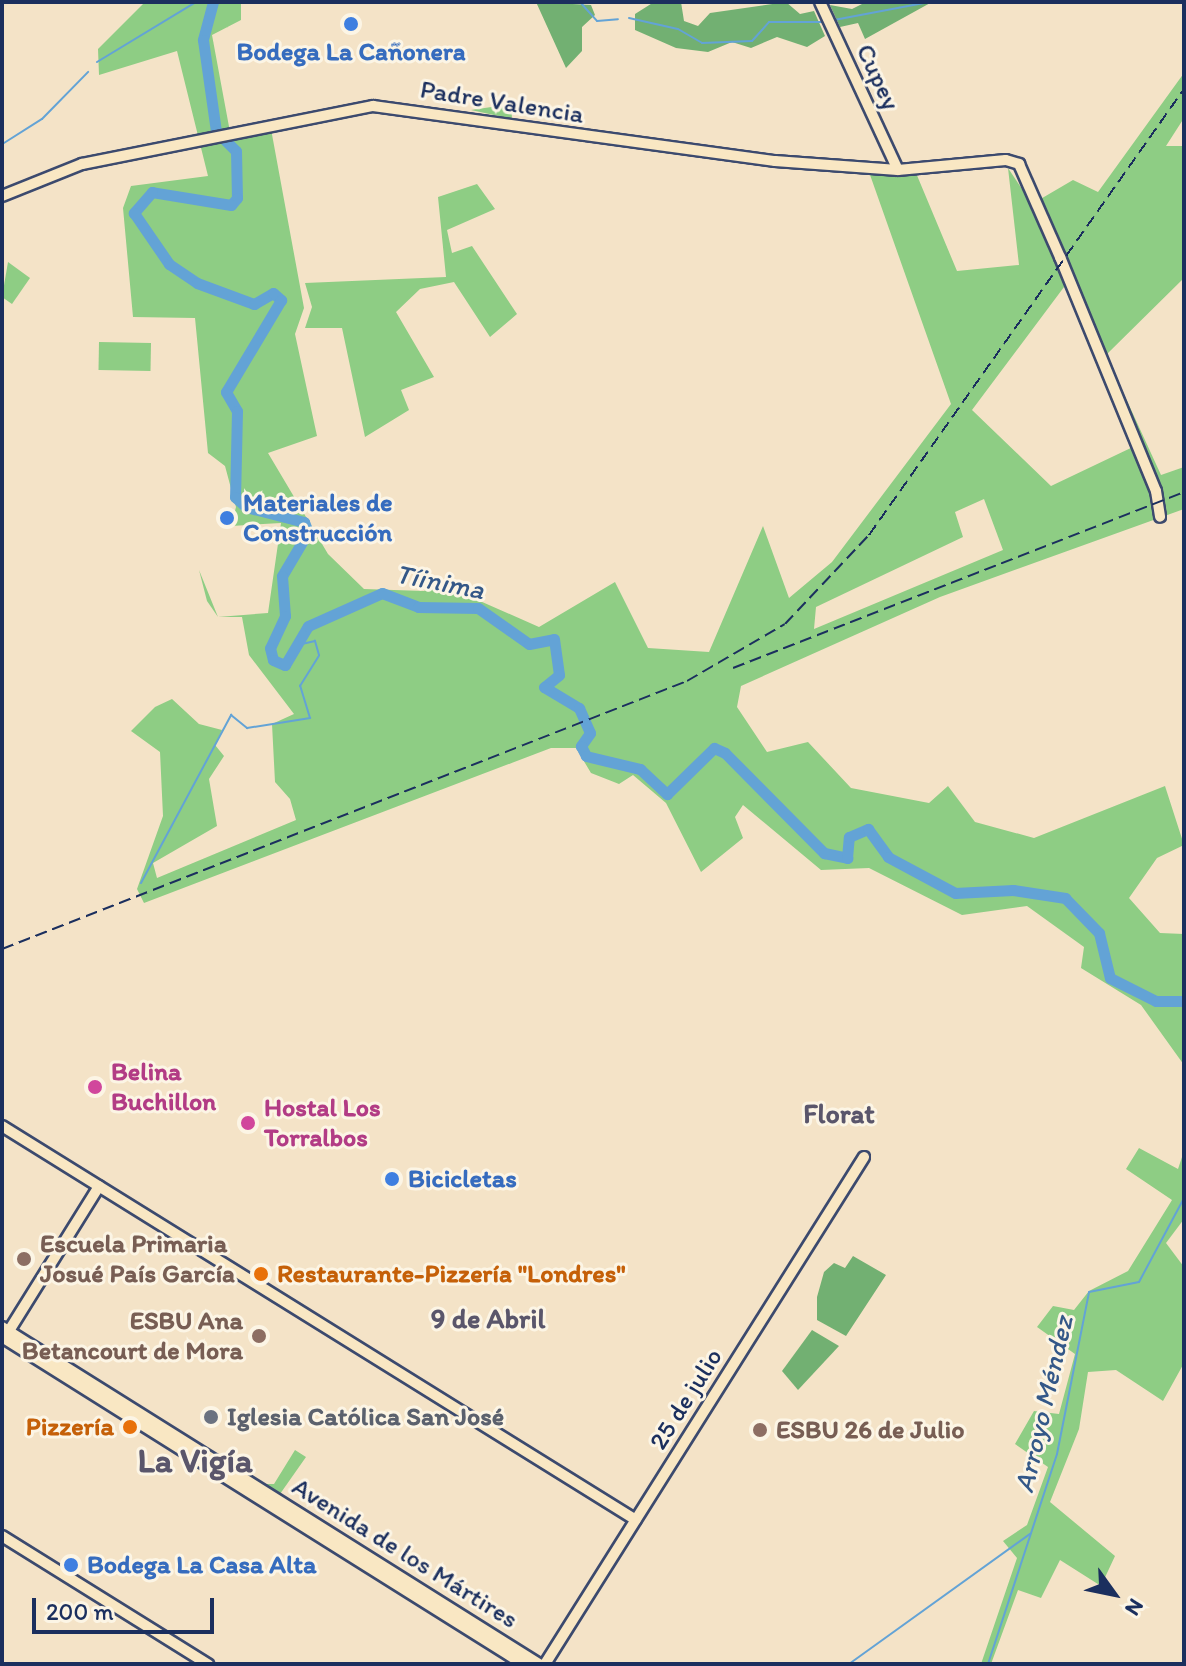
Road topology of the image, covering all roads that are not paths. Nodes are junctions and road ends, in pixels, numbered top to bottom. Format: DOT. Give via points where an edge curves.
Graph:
graph roads {
  1 [pos="820,2"];
  2 [pos="890,154"];
  3 [pos="877,168"];
  4 [pos="898,170"];
  5 [pos="2,196"];
  6 [pos="1160,517"];
  7 [pos="2,1126"];
  8 [pos="864,1157"];
  9 [pos="99,1186"];
  10 [pos="4,1335"];
  11 [pos="636,1520"];
  12 [pos="2,1536"];
  13 [pos="208,1664"];
  14 [pos="523,1664"];
  15 [pos="542,1664"];
  1 -- 2 [label="street, Cupey"];
  2 -- 3 [label="street"];
  2 -- 4 [label="street, Cupey"];
  3 -- 4 [label="street, Padre Valencia"];
  3 -- 5 [label="street, Padre Valencia" via="637,145 373,106 82,164"];
  4 -- 6 [label="street, Padre Valencia" via="1006,160 1019,164 1156,491"];
  7 -- 9 [label="street"];
  8 -- 11 [label="street, 25 de julio"];
  9 -- 10 [label="street"];
  9 -- 11 [label="street"];
  10 -- 14 [label="street, Avenida de los Mártires"];
  10 -- 15 [label="street, Avenida de los Mártires"];
  11 -- 15 [label="street, 25 de julio"];
  12 -- 13 [label="street"];
}
